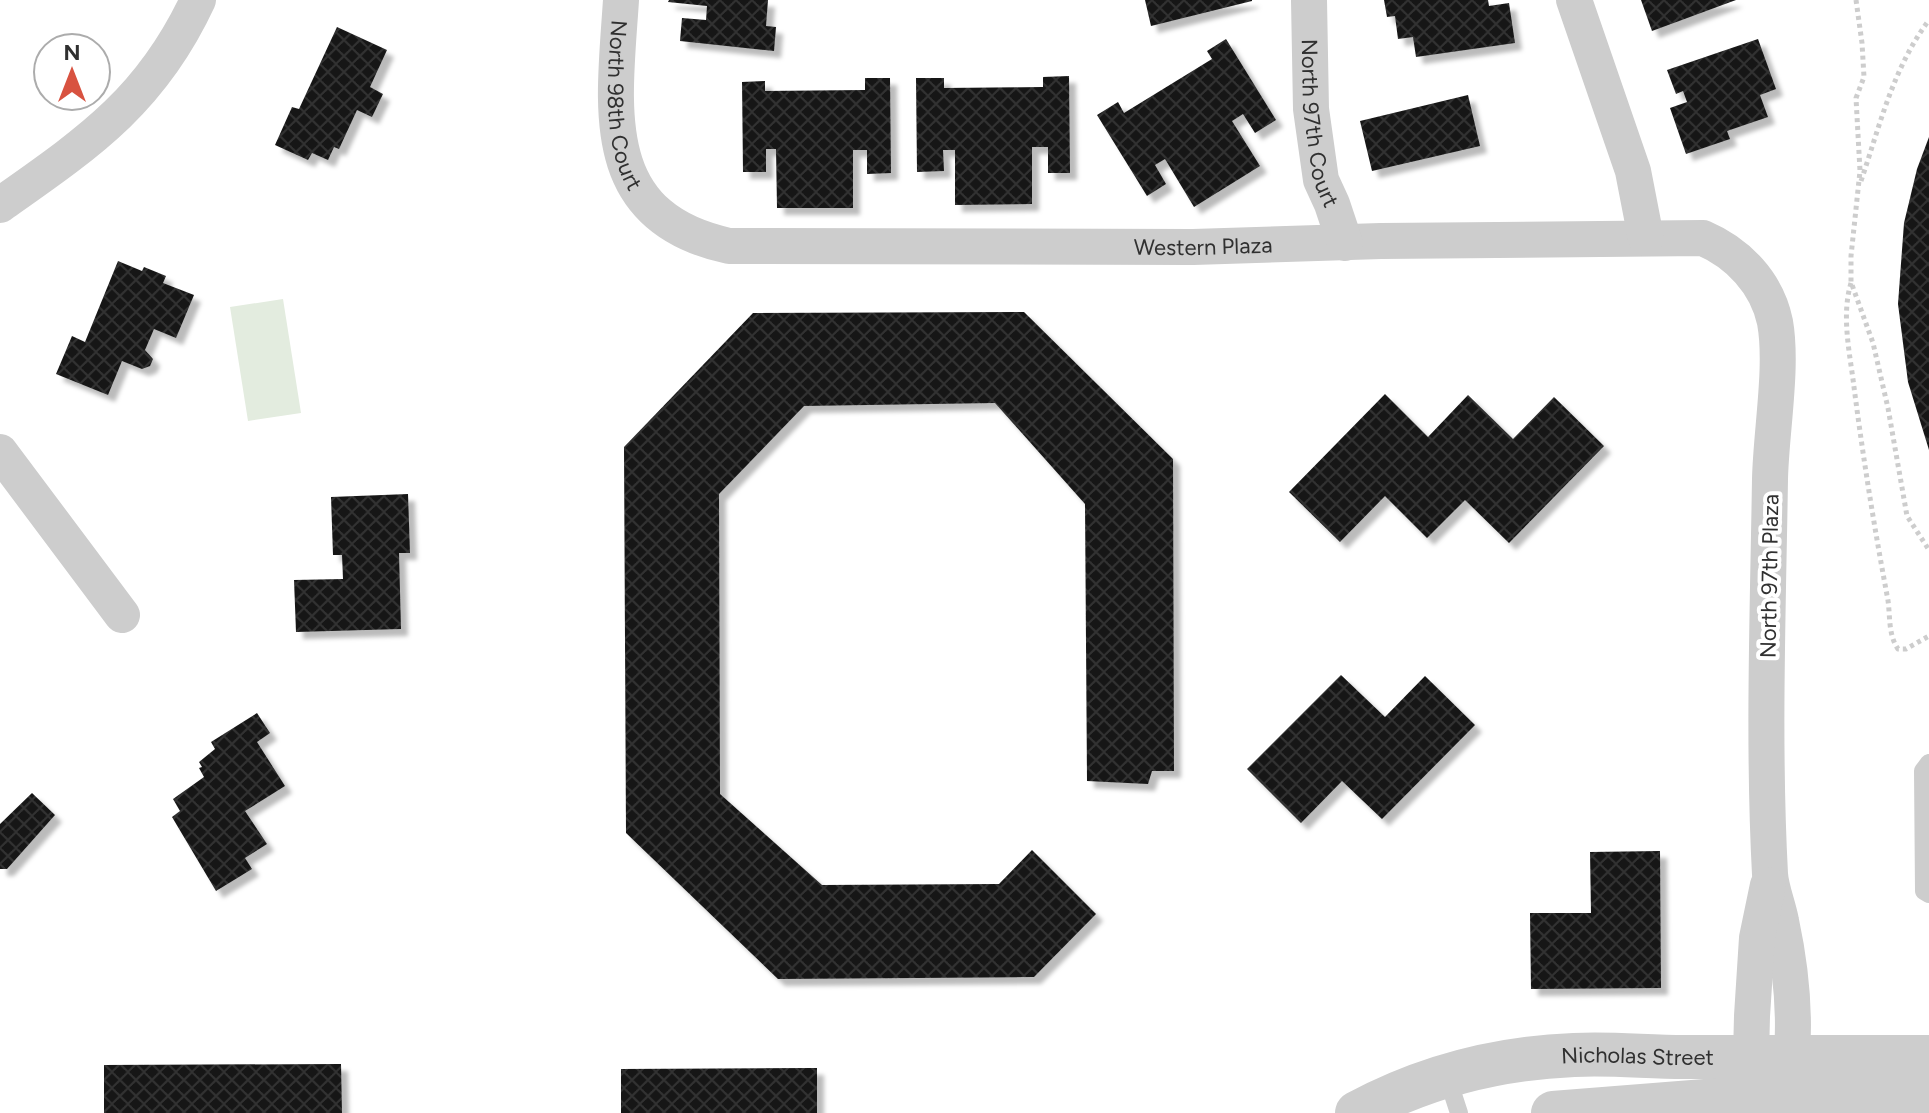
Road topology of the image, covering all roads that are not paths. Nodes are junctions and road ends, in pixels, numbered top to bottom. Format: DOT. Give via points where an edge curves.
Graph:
graph roads {
  1 [pos="198,0"];
  2 [pos="621,0"];
  3 [pos="1309,0"];
  4 [pos="1574,0"];
  5 [pos="0,205"];
  6 [pos="649,205"];
  7 [pos="1646,238"];
  8 [pos="1345,243"];
  9 [pos="1756,279"];
  10 [pos="0,452"];
  11 [pos="122,615"];
  12 [pos="1929,763"];
  13 [pos="1929,894"];
  14 [pos="1772,1056"];
  15 [pos="1929,1057"];
  16 [pos="1453,1094"];
  17 [pos="1929,1100"];
  18 [pos="1776,1106"];
  19 [pos="1357,1113"];
  20 [pos="1553,1113"];
  1 -- 5 [label="street" via="172,51 114,120"];
  2 -- 6 [label="street, North 98th Court" via="616,117 620,151"];
  3 -- 8 [label="street, North 97th Court" via="1311,109 1321,180"];
  4 -- 7 [label="street" via="1633,171"];
  6 -- 8 [label="street, Western Plaza" via="680,230 729,246"];
  7 -- 8 [label="street, Western Plaza"];
  7 -- 9 [label="street, Western Plaza" via="1703,238 1730,253"];
  9 -- 14 [label="street, North 97th Plaza" via="1774,320 1777,349 1767,642 1770,878 1787,949"];
  10 -- 11 [label="street"];
  12 -- 13 [label="lane" via="1923,771 1924,891"];
  14 -- 15 [label="street, Nicholas Street"];
  14 -- 16 [label="street, Nicholas Street" via="1574,1055 1492,1064"];
  14 -- 18 [label="street, North 97th Plaza"];
  16 -- 19 [label="street, Nicholas Street" via="1404,1091"];
  17 -- 18 [label="street, Nicholas Street"];
  18 -- 20 [label="street, Nicholas Street" via="1669,1102"];
}
